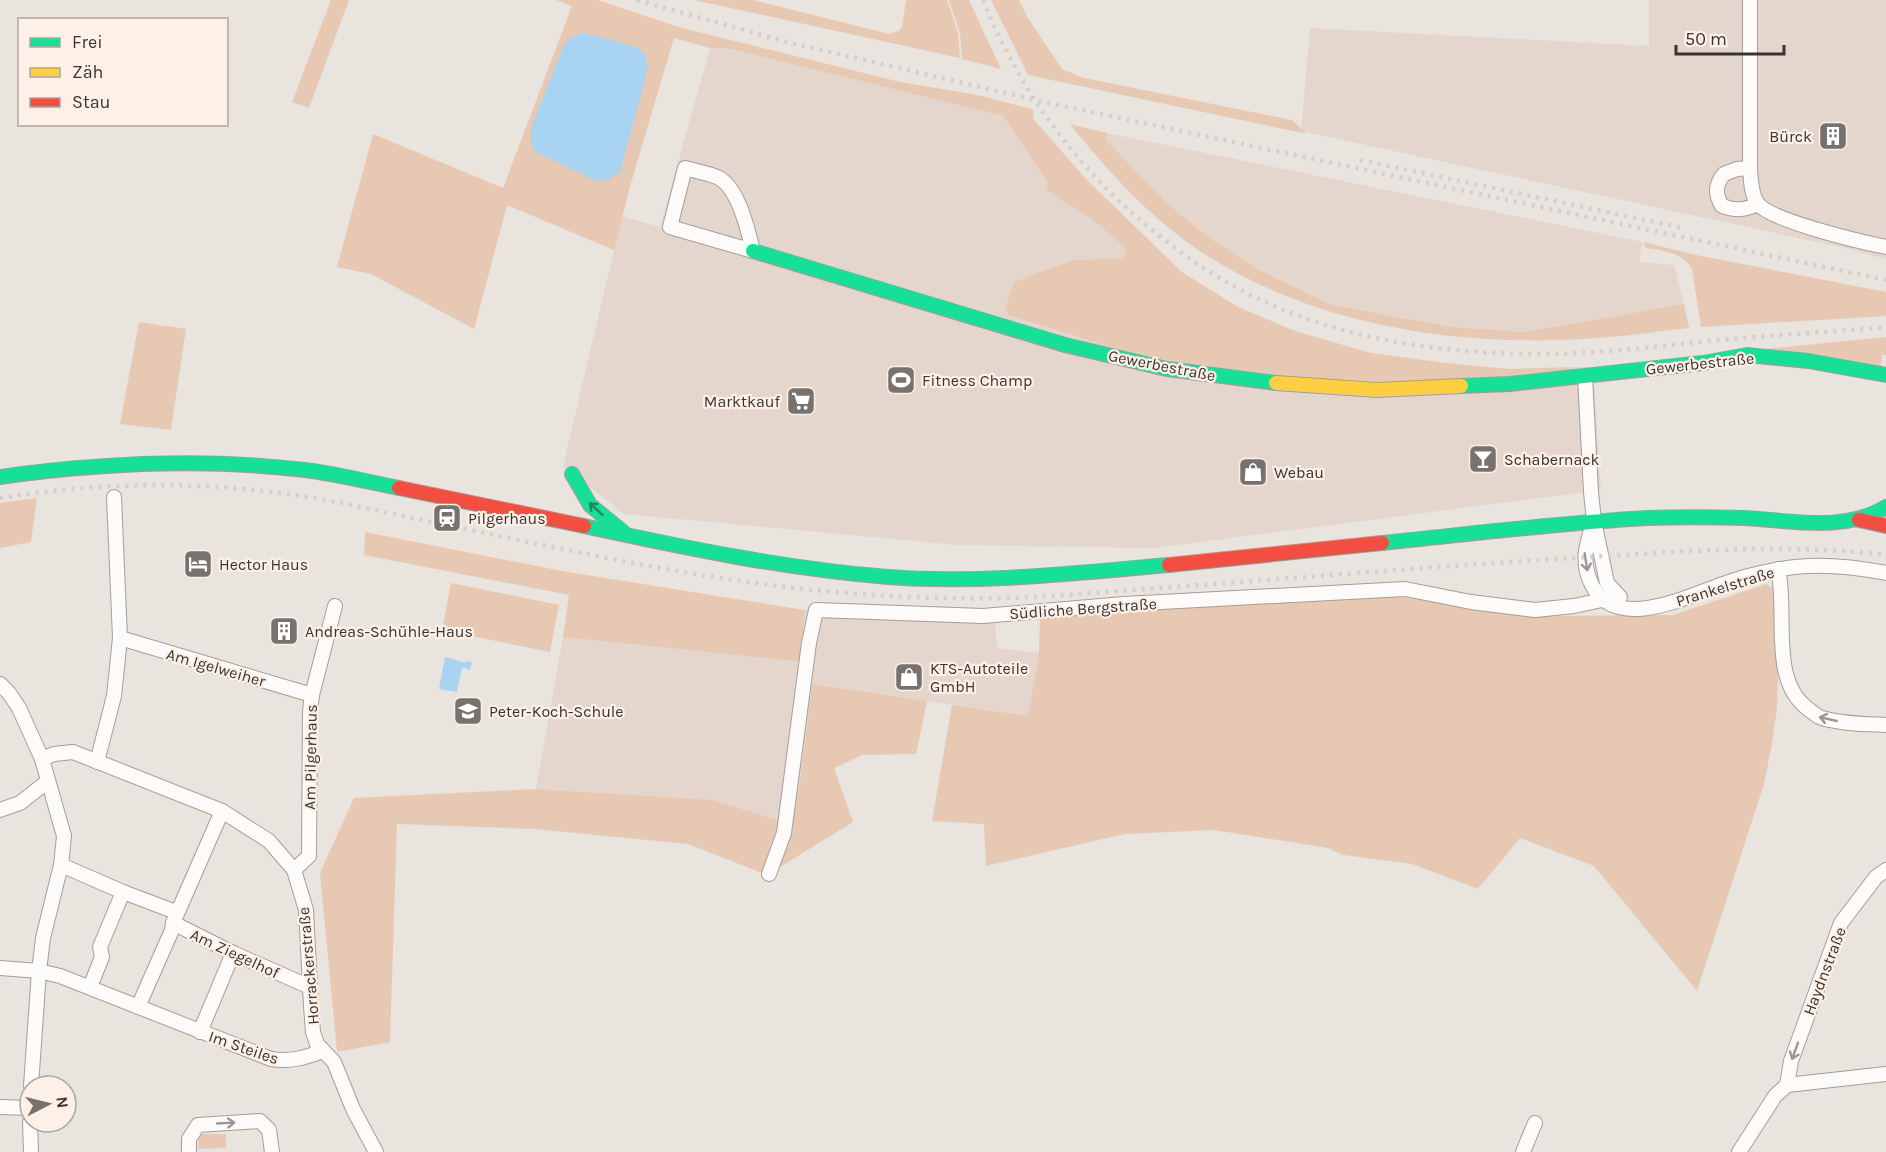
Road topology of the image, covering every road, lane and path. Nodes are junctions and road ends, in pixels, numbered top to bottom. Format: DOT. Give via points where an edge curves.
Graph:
graph roads {
  1 [pos="1750,0"];
  2 [pos="1750,168"];
  3 [pos="1758,204"];
  4 [pos="1886,248"];
  5 [pos="753,251"];
  6 [pos="1886,375"];
  7 [pos="1585,376"];
  8 [pos="572,474"];
  9 [pos="0,477"];
  10 [pos="114,497"];
  11 [pos="1886,507"];
  12 [pos="1859,520"];
  13 [pos="1594,521"];
  14 [pos="1886,526"];
  15 [pos="628,536"];
  16 [pos="1778,569"];
  17 [pos="1886,573"];
  18 [pos="1608,596"];
  19 [pos="335,606"];
  20 [pos="120,638"];
  21 [pos="0,684"];
  22 [pos="312,695"];
  23 [pos="1886,725"];
  24 [pos="42,759"];
  25 [pos="97,762"];
  26 [pos="48,781"];
  27 [pos="0,810"];
  28 [pos="222,811"];
  29 [pos="61,865"];
  30 [pos="294,870"];
  31 [pos="1886,870"];
  32 [pos="769,874"];
  33 [pos="123,892"];
  34 [pos="175,917"];
  35 [pos="233,953"];
  36 [pos="0,968"];
  37 [pos="39,971"];
  38 [pos="90,987"];
  39 [pos="310,987"];
  40 [pos="138,1006"];
  41 [pos="200,1032"];
  42 [pos="323,1051"];
  43 [pos="33,1074"];
  44 [pos="1886,1074"];
  45 [pos="1787,1085"];
  46 [pos="18,1106"];
  47 [pos="0,1107"];
  48 [pos="1535,1123"];
  49 [pos="30,1134"];
  50 [pos="31,1152"];
  51 [pos="189,1152"];
  52 [pos="272,1152"];
  53 [pos="376,1152"];
  54 [pos="1523,1152"];
  55 [pos="1739,1152"];
  1 -- 2 [label="street"];
  2 -- 3 [label="street" via="1751,187"];
  2 -- 3 [label="street" via="1724,174 1716,191 1722,206 1732,210"];
  3 -- 4 [label="street" via="1777,216"];
  5 -- 5 [label="street, Gewerbestraße" via="670,227 685,168 719,178 737,199"];
  5 -- 7 [label="main road, Gewerbestraße" via="999,327 1167,369 1272,383 1377,390"];
  6 -- 7 [label="main road, Gewerbestraße" via="1808,361 1747,356"];
  7 -- 13 [label="street"];
  15 -- 8 [label="main road, one-way" via="590,505"];
  9 -- 15 [label="main road" via="90,465 157,462 261,466 310,471 457,499"];
  10 -- 20 [label="street"];
  11 -- 12 [label="main road"];
  12 -- 13 [label="main road" via="1826,523 1697,517"];
  12 -- 14 [label="main road"];
  13 -- 15 [label="main road" via="1144,568 975,579 889,577 811,569"];
  13 -- 18 [label="street, Prankelstraße"];
  16 -- 17 [label="street, Prankelstraße" via="1819,565"];
  16 -- 18 [label="street, Prankelstraße" via="1725,583 1673,603 1635,609"];
  23 -- 16 [label="street, one-way" via="1820,718 1798,701 1785,676 1783,597"];
  18 -- 32 [label="street, Südliche Bergstraße" via="1574,606 1535,610 1405,589 1135,603 983,616 816,610 784,833"];
  19 -- 22 [label="street, Am Pilgerhaus"];
  20 -- 22 [label="street, Am Igelweiher"];
  20 -- 25 [label="street" via="114,696"];
  21 -- 24 [label="street" via="19,708"];
  22 -- 30 [label="street, Am Pilgerhaus" via="309,856"];
  24 -- 25 [label="street, Horrackerstraße" via="74,752"];
  24 -- 26 [label="street"];
  25 -- 28 [label="street, Horrackerstraße"];
  26 -- 27 [label="street" via="20,803"];
  26 -- 29 [label="street" via="64,836"];
  28 -- 30 [label="street, Horrackerstraße" via="269,841"];
  28 -- 34 [label="street, Am Ziegelhof"];
  29 -- 33 [label="street, Am Ziegelhof"];
  29 -- 37 [label="street"];
  30 -- 39 [label="street, Horrackerstraße" via="306,910"];
  31 -- 45 [label="street, Haydnstraße, one-way" via="1876,877 1841,923 1791,1061"];
  33 -- 34 [label="street, Am Ziegelhof"];
  33 -- 38 [label="street" via="99,946 102,957"];
  34 -- 35 [label="street, Am Ziegelhof"];
  34 -- 40 [label="street"];
  35 -- 39 [label="street, Am Ziegelhof"];
  35 -- 41 [label="street, Im Steiles"];
  36 -- 37 [label="street, Im Steiles"];
  37 -- 38 [label="street, Im Steiles"];
  37 -- 43 [label="street"];
  38 -- 40 [label="street, Im Steiles"];
  39 -- 42 [label="street, Horrackerstraße" via="313,1032"];
  40 -- 41 [label="street, Im Steiles"];
  41 -- 42 [label="street, Im Steiles" via="285,1062"];
  42 -- 53 [label="street, Horrackerstraße" via="334,1062"];
  44 -- 45 [label="street"];
  45 -- 55 [label="street" via="1775,1096"];
  46 -- 47 [label="street"];
  48 -- 54 [label="street"];
  49 -- 50 [label="street"];
  51 -- 52 [label="street, one-way" via="189,1139 198,1125 260,1121 269,1130"];
}
